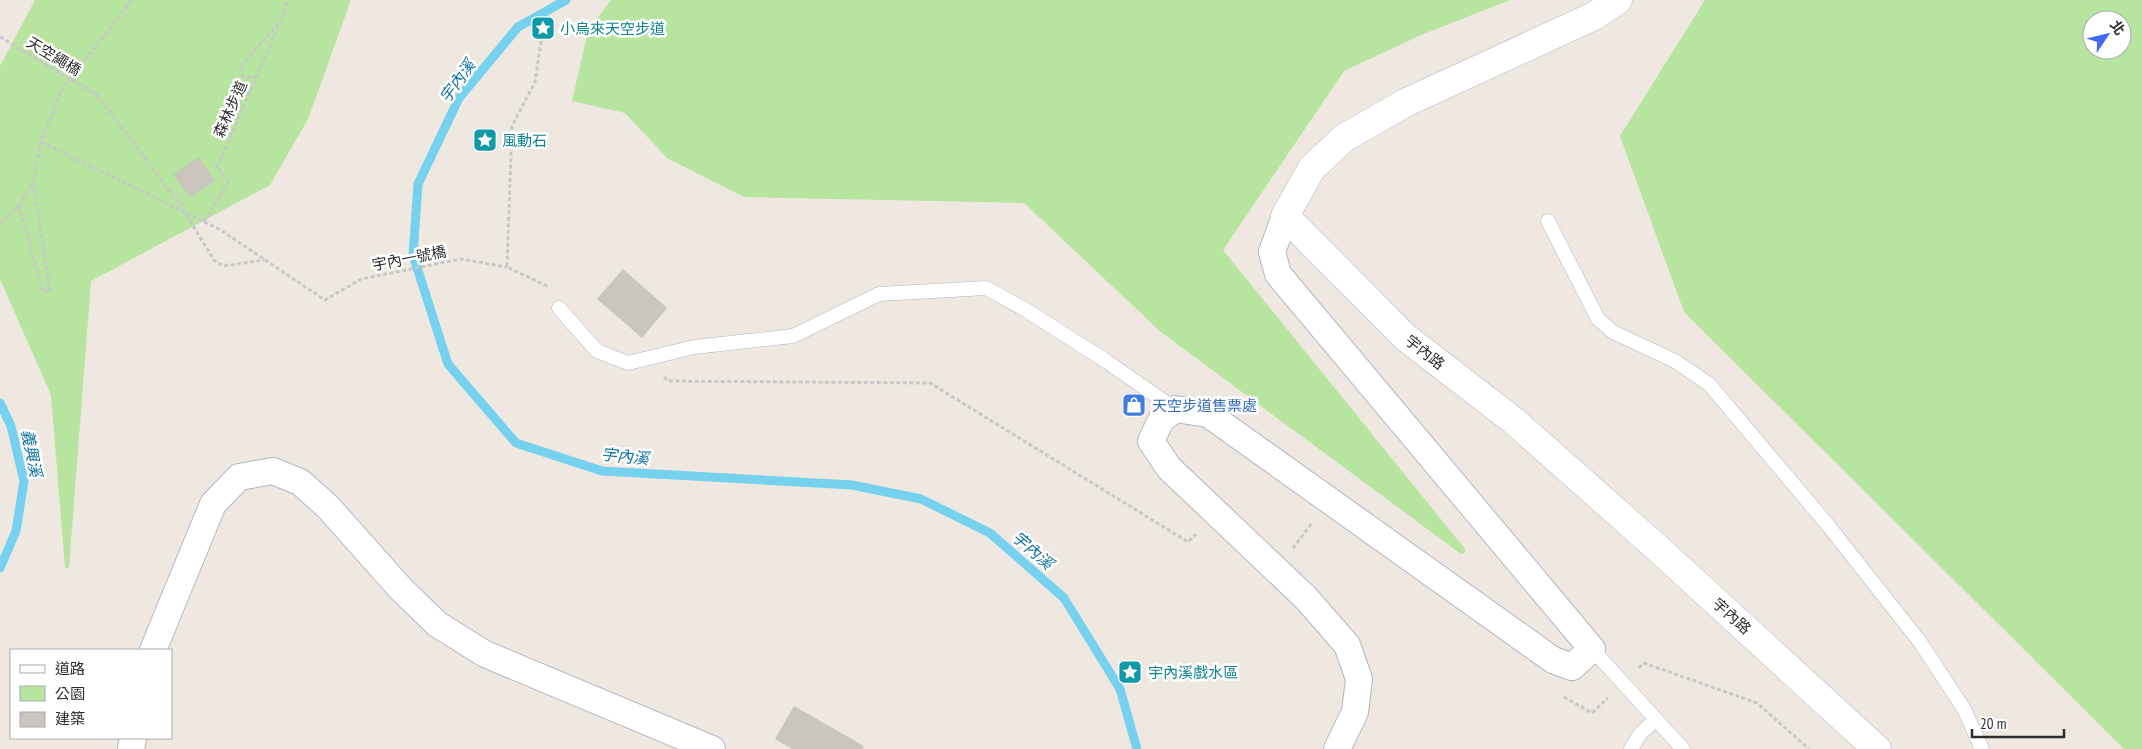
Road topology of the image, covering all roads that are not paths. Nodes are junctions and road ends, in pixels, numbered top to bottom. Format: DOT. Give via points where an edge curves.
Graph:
graph roads {
  1 [pos="1618,0"];
  2 [pos="1285,216"];
  3 [pos="1548,221"];
  4 [pos="559,308"];
  5 [pos="1175,409"];
  6 [pos="153,649"];
  7 [pos="1592,649"];
  8 [pos="1656,719"];
  9 [pos="712,749"];
  10 [pos="1337,749"];
  11 [pos="1630,749"];
  12 [pos="1683,749"];
  13 [pos="1877,749"];
  14 [pos="1982,749"];
  1 -- 2 [label="street" via="1594,16 1405,103 1344,138 1312,168"];
  2 -- 7 [label="street" via="1272,252 1278,274"];
  2 -- 13 [label="street, 宇內路" via="1405,337 1514,422"];
  3 -- 14 [label="lane" via="1598,319 1613,332 1675,361 1709,384 1827,524 1920,642 1964,709"];
  4 -- 5 [label="lane" via="597,351 628,363 694,347 793,336 879,294 986,288 1098,356"];
  5 -- 7 [label="street" via="1208,414 1554,660 1572,667"];
  5 -- 10 [label="street" via="1161,420 1151,441 1169,468 1306,598 1347,644 1359,679 1356,712"];
  6 -- 9 [label="street" via="212,504 240,477 273,471 300,482 328,507 401,590 437,624 485,654"];
  7 -- 8 [label="lane"];
  8 -- 11 [label="lane"];
  8 -- 12 [label="lane"];
}
